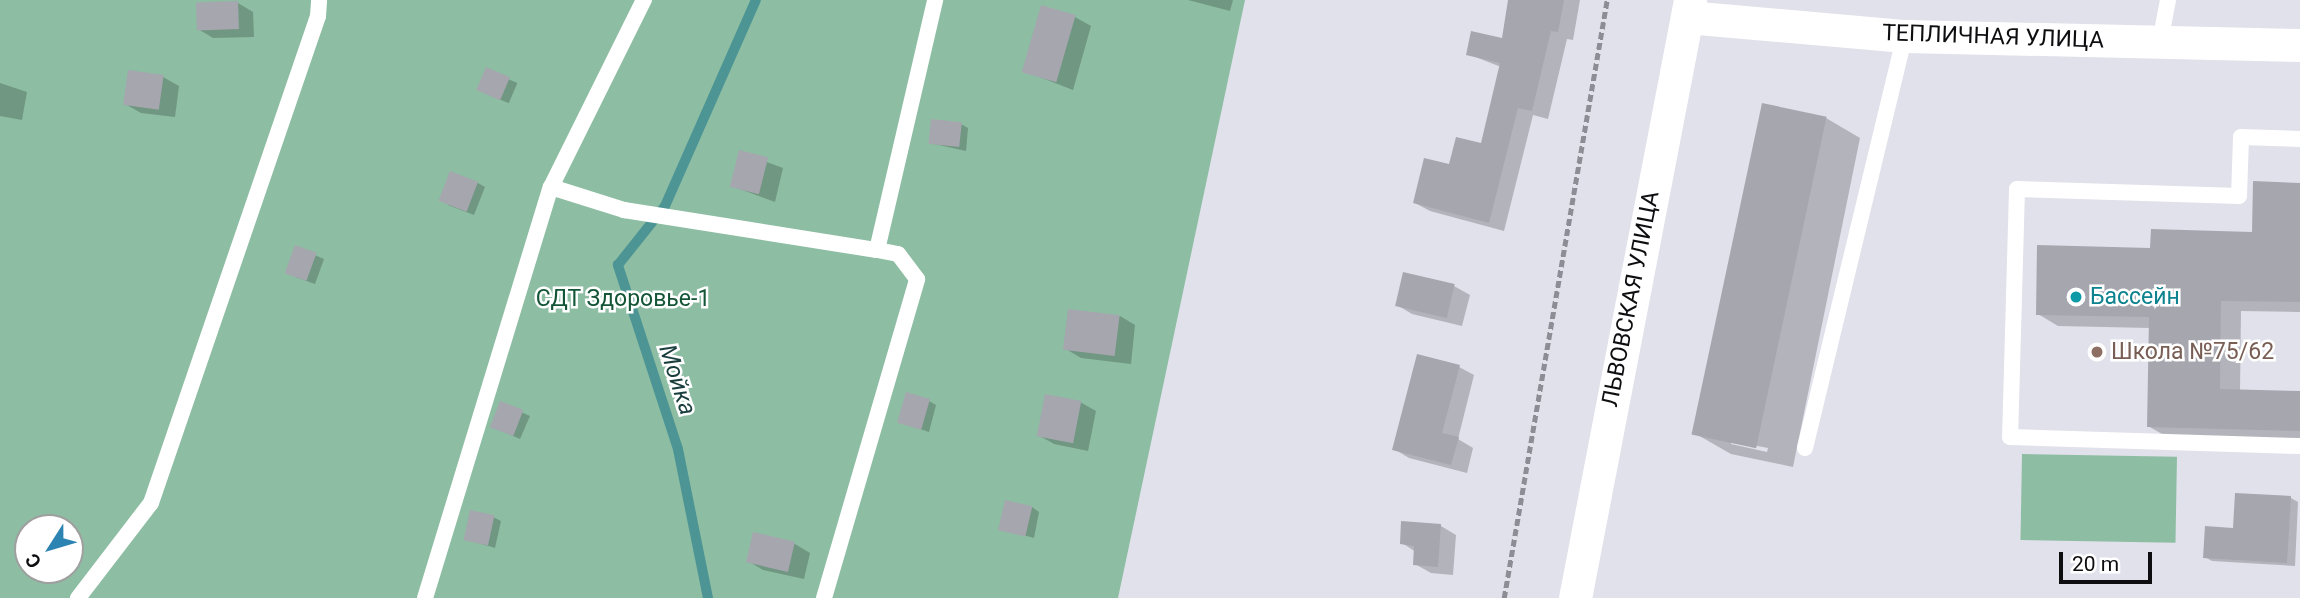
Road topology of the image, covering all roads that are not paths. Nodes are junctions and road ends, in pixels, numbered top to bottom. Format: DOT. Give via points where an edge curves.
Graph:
graph roads {
  1 [pos="319,0"];
  2 [pos="644,0"];
  3 [pos="935,0"];
  4 [pos="2168,0"];
  5 [pos="1688,8"];
  6 [pos="1905,36"];
  7 [pos="2160,42"];
  8 [pos="2300,45"];
  9 [pos="2300,139"];
  10 [pos="551,187"];
  11 [pos="877,250"];
  12 [pos="2300,446"];
  13 [pos="1805,448"];
  14 [pos="78,598"];
  15 [pos="425,598"];
  16 [pos="824,598"];
  17 [pos="1575,598"];
  1 -- 14 [label="lane" via="318,16 151,503"];
  2 -- 10 [label="lane"];
  3 -- 11 [label="lane"];
  4 -- 7 [label="lane"];
  5 -- 6 [label="street, ТЕПЛИЧНАЯ УЛИЦА"];
  5 -- 17 [label="street, ЛЬВОВСКАЯ УЛИЦА"];
  6 -- 7 [label="street, ТЕПЛИЧНАЯ УЛИЦА"];
  6 -- 13 [label="lane"];
  7 -- 8 [label="street, ТЕПЛИЧНАЯ УЛИЦА"];
  9 -- 12 [label="lane" via="2241,137 2239,195 2017,189 2010,437"];
  10 -- 11 [label="lane" via="624,210"];
  10 -- 15 [label="lane"];
  11 -- 16 [label="lane" via="898,254 917,279"];
}
